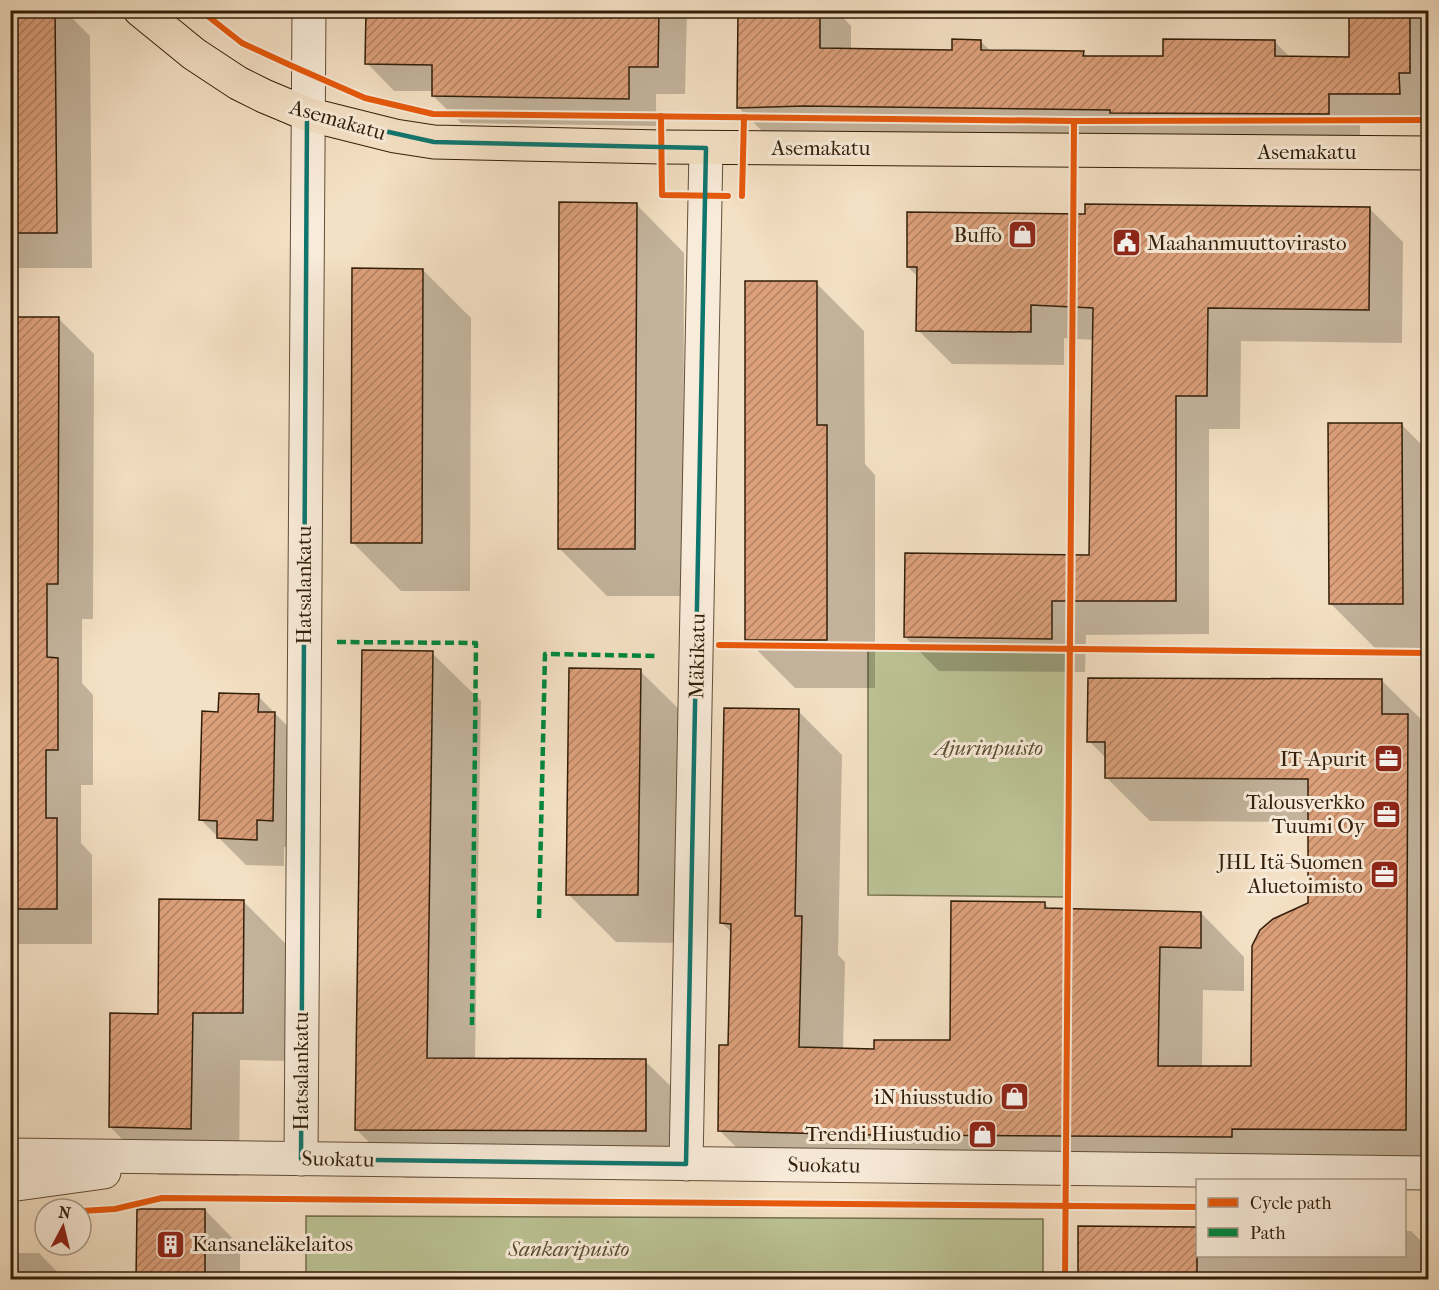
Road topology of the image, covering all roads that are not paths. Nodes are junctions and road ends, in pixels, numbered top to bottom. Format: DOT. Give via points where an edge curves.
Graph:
graph roads {
  1 [pos="140,10"];
  2 [pos="309,10"];
  3 [pos="307,114"];
  4 [pos="706,148"];
  5 [pos="1428,153"];
  6 [pos="10,1155"];
  7 [pos="220,1157"];
  8 [pos="301,1159"];
  9 [pos="686,1164"];
  10 [pos="1428,1173"];
  11 [pos="10,1185"];
  1 -- 3 [label="main road, Asemakatu" via="194,54 238,83"];
  2 -- 3 [label="street, Hatsalankatu"];
  3 -- 4 [label="main road, Asemakatu" via="434,142"];
  3 -- 8 [label="street, Hatsalankatu"];
  4 -- 5 [label="main road, Asemakatu"];
  4 -- 9 [label="street, Mäkikatu"];
  6 -- 7 [label="street, Suokatu"];
  7 -- 8 [label="street, Suokatu"];
  7 -- 11 [label="street, Suokatu"];
  8 -- 9 [label="street, Suokatu"];
  9 -- 10 [label="street, Suokatu"];
}
